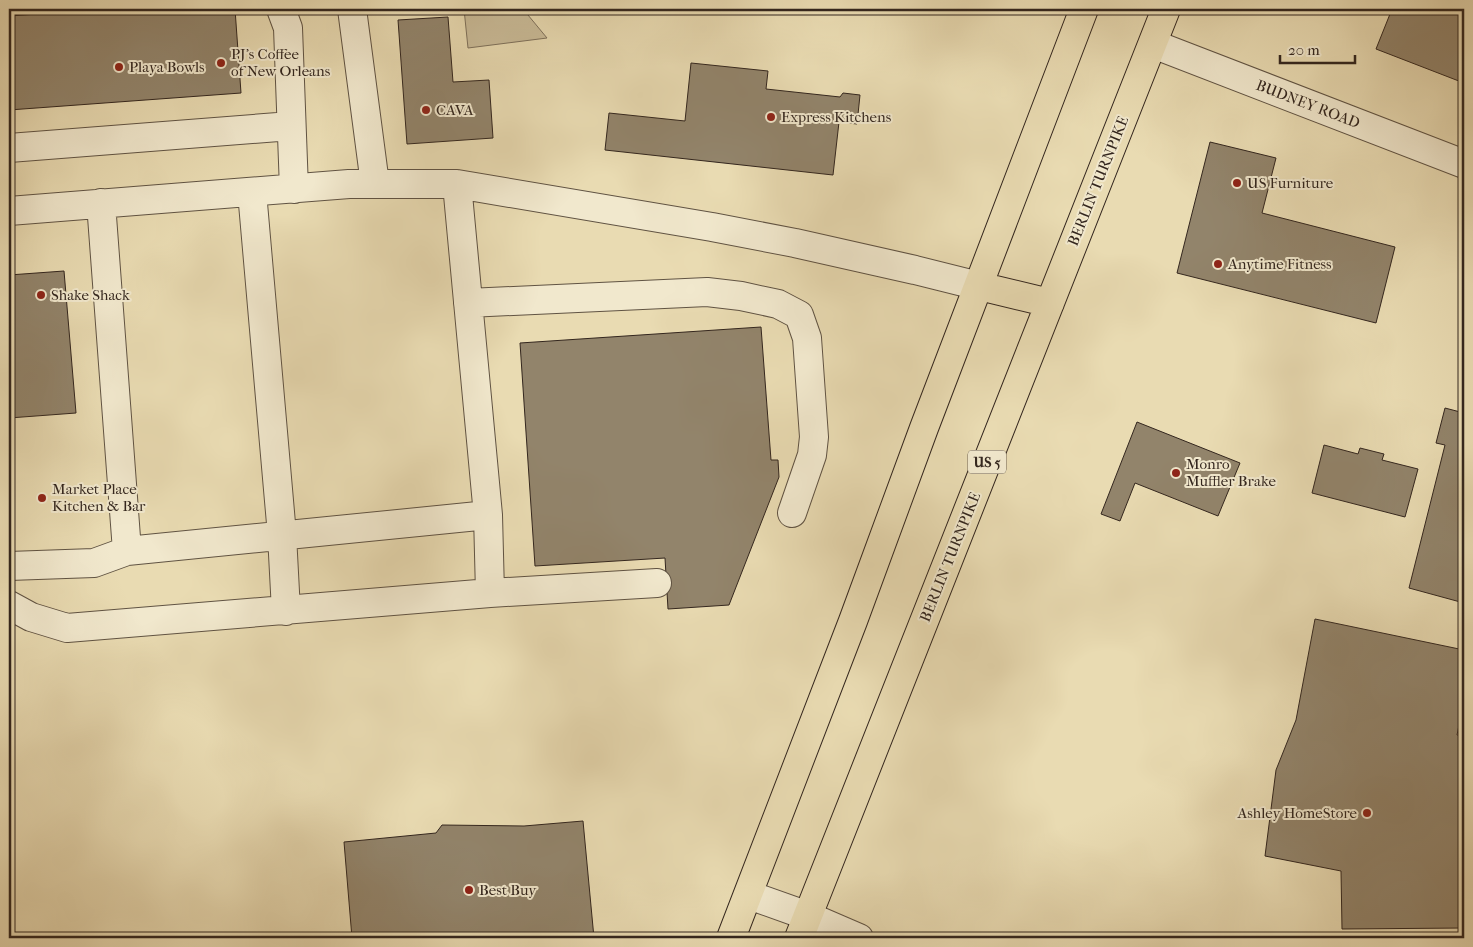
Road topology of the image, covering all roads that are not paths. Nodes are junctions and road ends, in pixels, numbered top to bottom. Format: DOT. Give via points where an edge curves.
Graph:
graph roads {
  1 [pos="281,9"];
  2 [pos="352,9"];
  3 [pos="1084,9"];
  4 [pos="1166,9"];
  5 [pos="1152,44"];
  6 [pos="291,126"];
  7 [pos="9,148"];
  8 [pos="1464,164"];
  9 [pos="375,184"];
  10 [pos="457,184"];
  11 [pos="294,189"];
  12 [pos="252,192"];
  13 [pos="101,203"];
  14 [pos="9,211"];
  15 [pos="979,286"];
  16 [pos="468,303"];
  17 [pos="1050,303"];
  18 [pos="792,513"];
  19 [pos="488,515"];
  20 [pos="282,535"];
  21 [pos="127,551"];
  22 [pos="9,566"];
  23 [pos="657,583"];
  24 [pos="490,594"];
  25 [pos="9,605"];
  26 [pos="286,611"];
  27 [pos="749,895"];
  28 [pos="803,927"];
  29 [pos="731,938"];
  30 [pos="859,938"];
  1 -- 6 [label="street" via="288,28"];
  2 -- 9 [label="street"];
  3 -- 15 [label="highway"];
  4 -- 5 [label="highway, BERLIN TURNPIKE / US 5"];
  5 -- 8 [label="street, BUDNEY ROAD"];
  5 -- 17 [label="highway, BERLIN TURNPIKE / US 5"];
  6 -- 7 [label="street"];
  6 -- 11 [label="street"];
  9 -- 10 [label="street"];
  9 -- 11 [label="street"];
  10 -- 15 [label="street" via="712,227"];
  10 -- 16 [label="street"];
  11 -- 12 [label="street"];
  12 -- 13 [label="street"];
  12 -- 20 [label="street"];
  13 -- 14 [label="street"];
  13 -- 21 [label="street"];
  15 -- 17 [label="highway"];
  15 -- 27 [label="highway"];
  16 -- 18 [label="street" via="706,292 778,304 799,315 806,338 814,437 812,455"];
  16 -- 19 [label="street"];
  17 -- 28 [label="highway, BERLIN TURNPIKE / US 5"];
  19 -- 20 [label="street"];
  19 -- 24 [label="street"];
  20 -- 21 [label="street"];
  20 -- 26 [label="street"];
  21 -- 22 [label="street" via="94,563"];
  23 -- 24 [label="street"];
  24 -- 26 [label="street"];
  25 -- 26 [label="street" via="30,617 67,628"];
  27 -- 28 [label="street"];
  27 -- 29 [label="highway"];
  28 -- 30 [label="street"];
}
